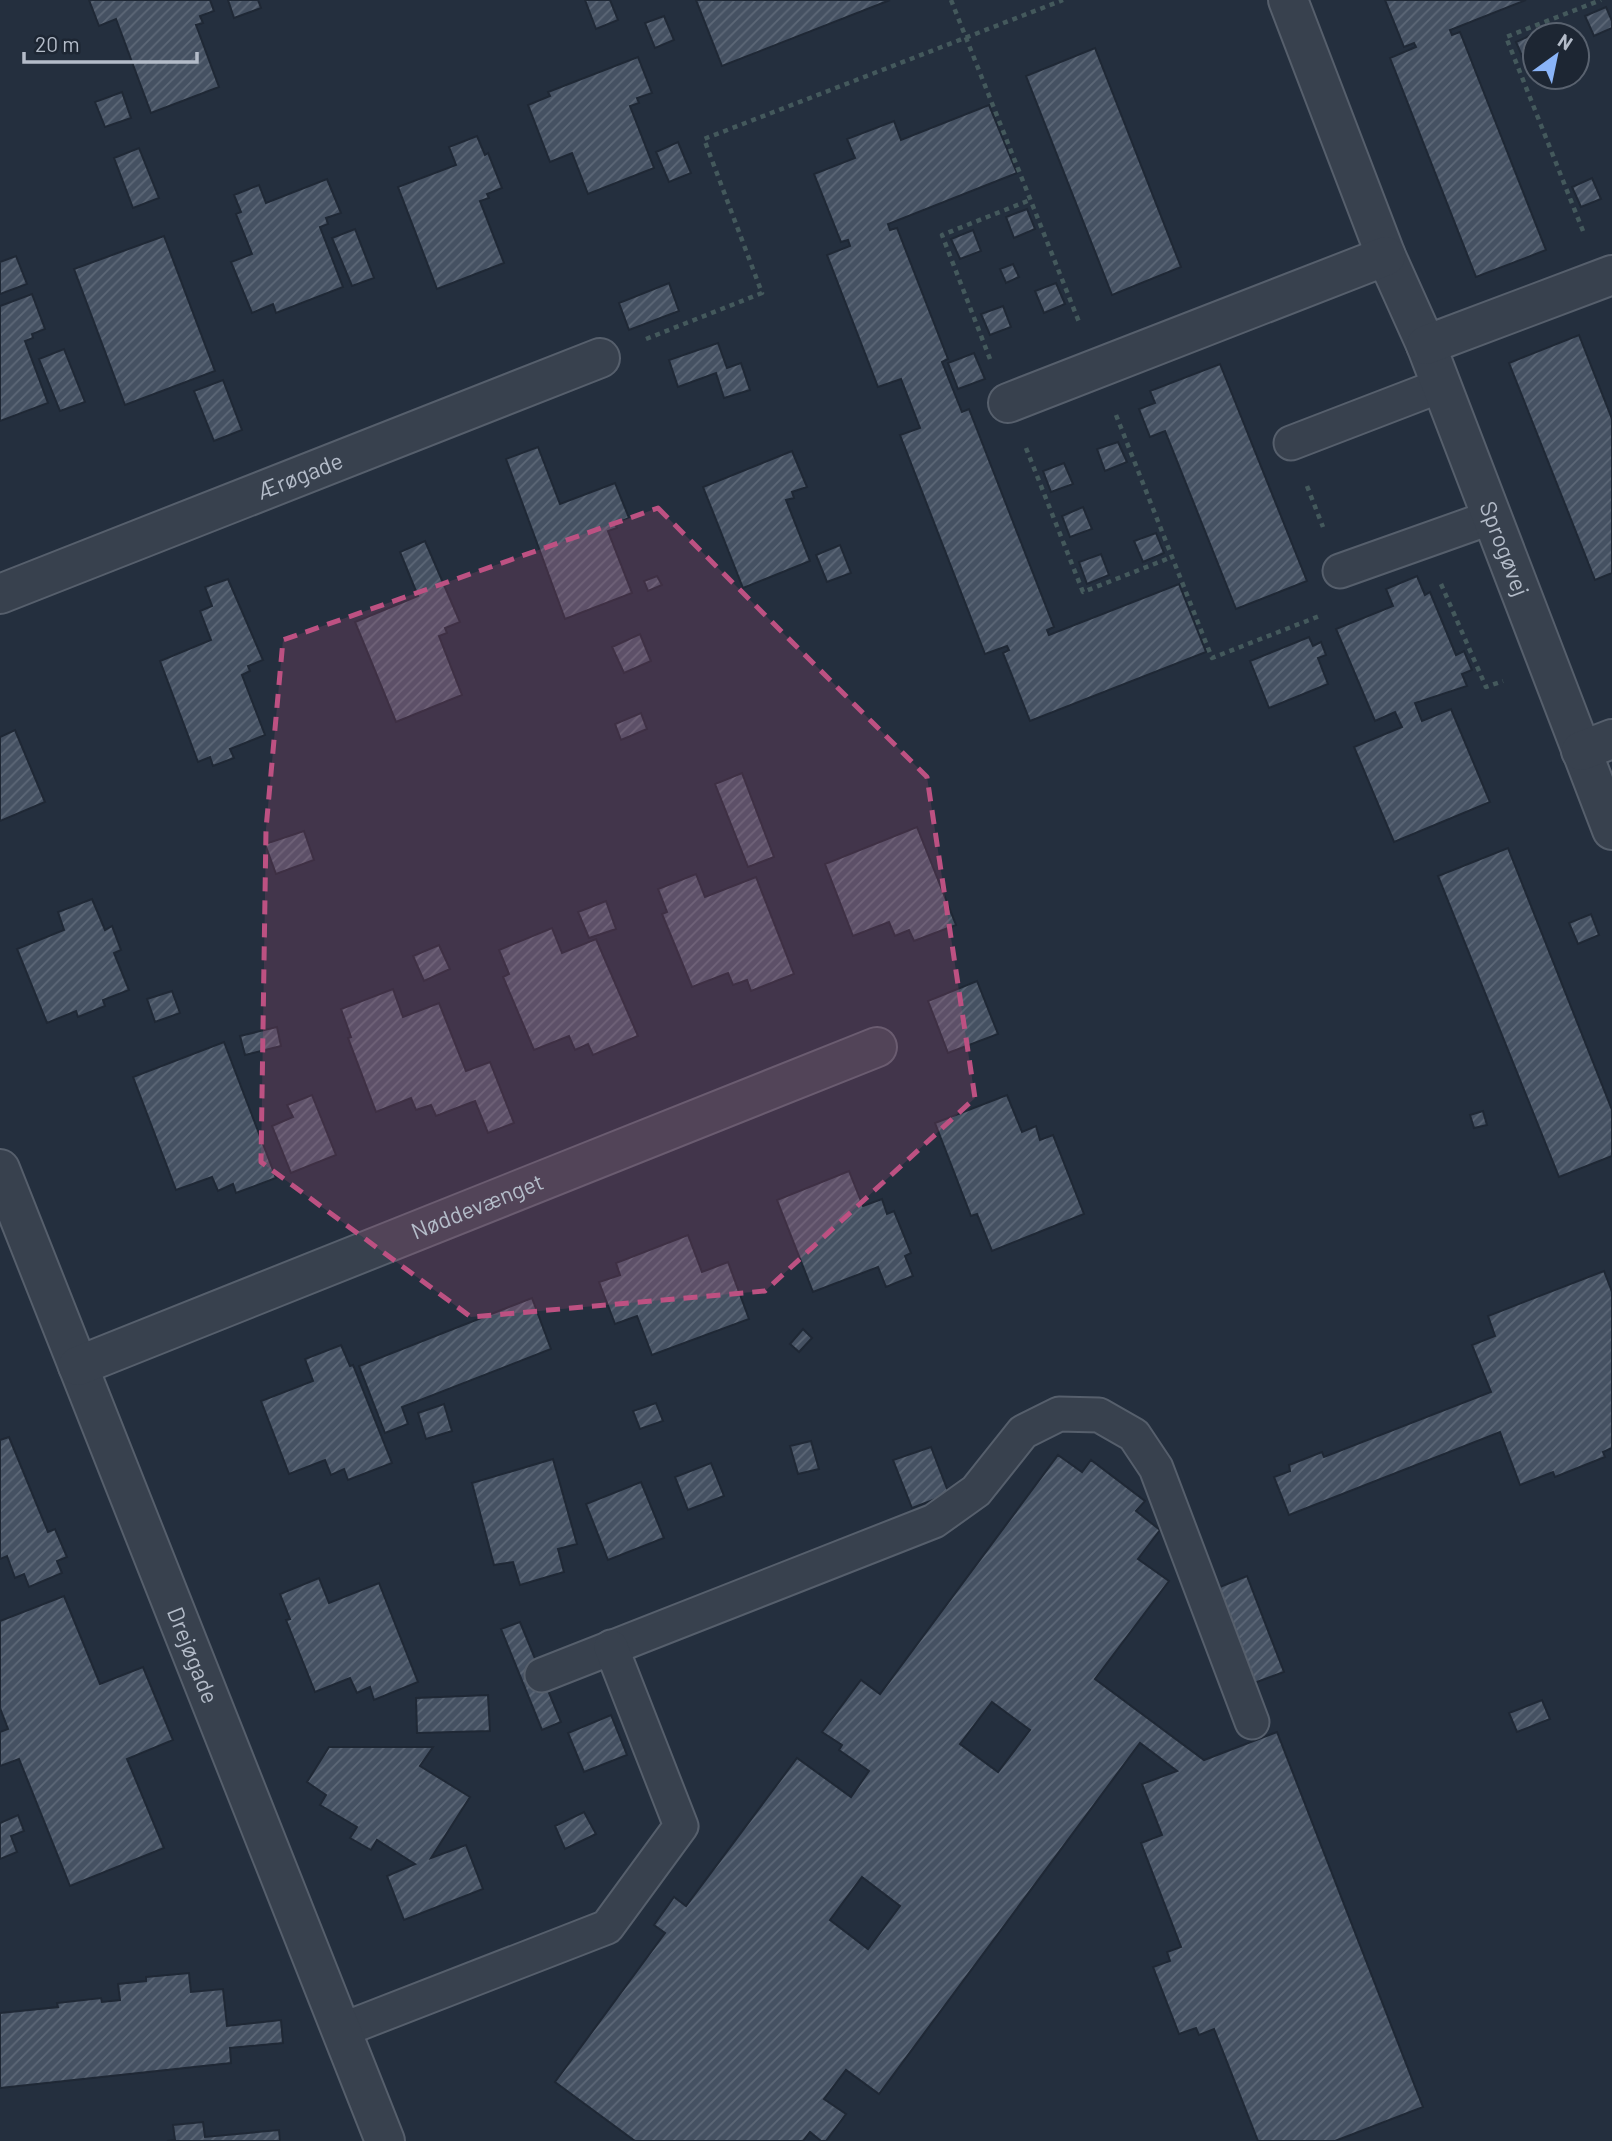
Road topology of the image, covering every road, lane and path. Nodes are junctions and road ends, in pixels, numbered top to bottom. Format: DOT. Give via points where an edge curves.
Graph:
graph roads {
  1 [pos="951,0"];
  2 [pos="1063,0"];
  3 [pos="1288,0"];
  4 [pos="1601,0"];
  5 [pos="966,38"];
  6 [pos="1386,256"];
  7 [pos="1607,277"];
  8 [pos="1426,345"];
  9 [pos="600,358"];
  10 [pos="1097,368"];
  11 [pos="1442,385"];
  12 [pos="1008,403"];
  13 [pos="1291,443"];
  14 [pos="1492,517"];
  15 [pos="1340,570"];
  16 [pos="1440,582"];
  17 [pos="0,594"];
  18 [pos="1547,664"];
  19 [pos="1596,745"];
  20 [pos="1612,830"];
  21 [pos="877,1047"];
  22 [pos="0,1169"];
  23 [pos="78,1366"];
  24 [pos="611,1647"];
  25 [pos="542,1675"];
  26 [pos="1252,1722"];
  27 [pos="342,2031"];
  28 [pos="385,2141"];
  1 -- 5 [label="path"];
  2 -- 5 [label="path"];
  3 -- 6 [label="street, Sprogøvej"];
  4 -- 7 [label="path" via="1506,37"];
  5 -- 9 [label="path" via="704,139 762,293"];
  5 -- 10 [label="path"];
  6 -- 8 [label="street, Sprogøvej"];
  6 -- 10 [label="street"];
  7 -- 8 [label="street"];
  8 -- 11 [label="street, Sprogøvej"];
  9 -- 17 [label="street, Ærøgade"];
  10 -- 12 [label="street"];
  10 -- 15 [label="path" via="1212,658 1353,602"];
  11 -- 13 [label="lane"];
  11 -- 14 [label="street, Sprogøvej"];
  13 -- 15 [label="path"];
  14 -- 15 [label="lane"];
  14 -- 18 [label="street, Sprogøvej"];
  16 -- 18 [label="path" via="1486,687"];
  18 -- 19 [label="street, Sprogøvej"];
  19 -- 20 [label="street, Sprogøvej"];
  21 -- 23 [label="street, Nøddevænget"];
  22 -- 23 [label="street, Drejøgade"];
  23 -- 27 [label="street, Drejøgade"];
  24 -- 25 [label="lane"];
  24 -- 26 [label="lane" via="934,1521 976,1491 1023,1432 1059,1414 1099,1415 1134,1435 1156,1468"];
  24 -- 27 [label="lane" via="681,1826 607,1927"];
  27 -- 28 [label="street, Drejøgade"];
}
